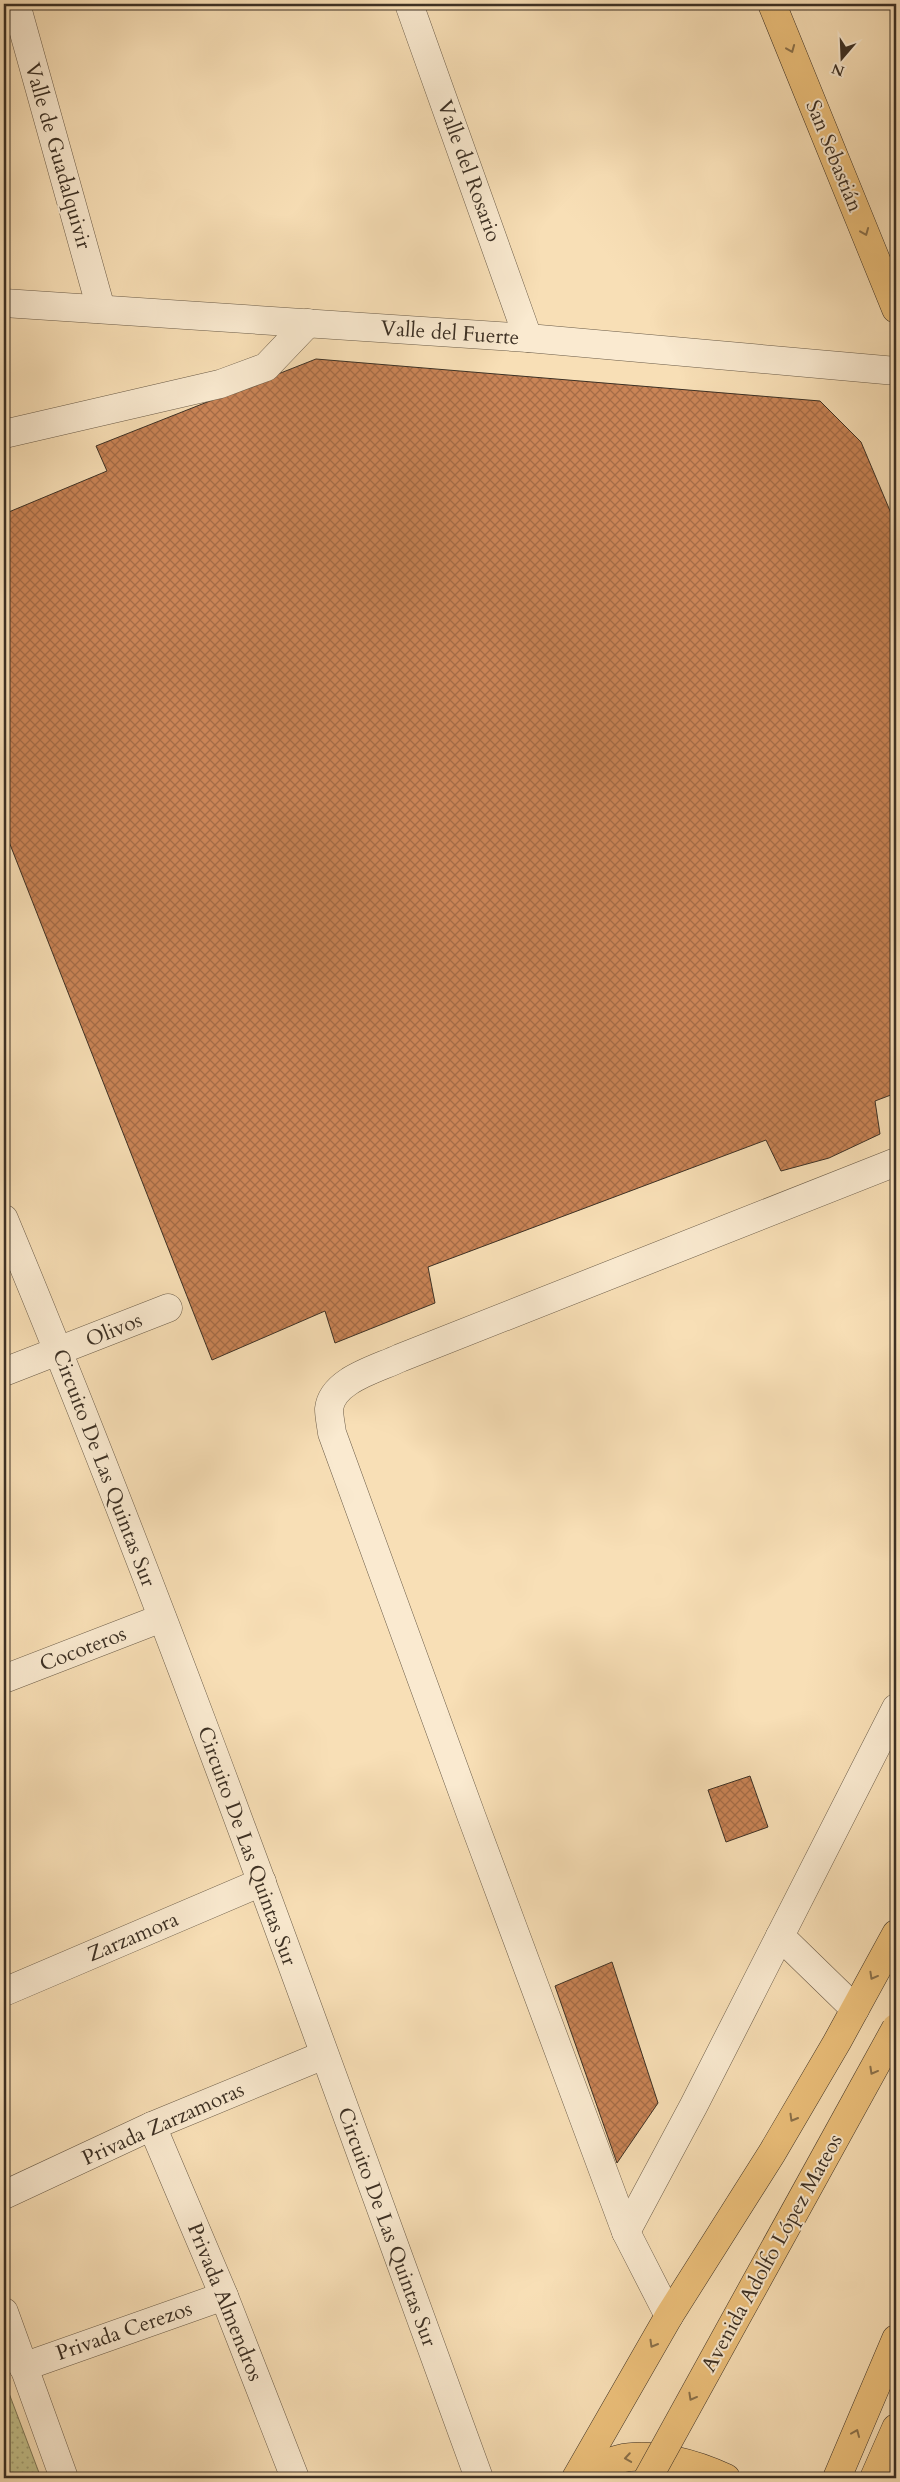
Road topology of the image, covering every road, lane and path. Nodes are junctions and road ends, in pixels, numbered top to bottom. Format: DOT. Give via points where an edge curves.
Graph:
graph roads {
  1 [pos="16,4"];
  2 [pos="409,4"];
  3 [pos="772,4"];
  4 [pos="4,304"];
  5 [pos="101,309"];
  6 [pos="896,309"];
  7 [pos="308,323"];
  8 [pos="528,338"];
  9 [pos="896,371"];
  10 [pos="4,434"];
  11 [pos="896,1162"];
  12 [pos="4,1219"];
  13 [pos="168,1308"];
  14 [pos="59,1351"];
  15 [pos="4,1372"];
  16 [pos="162,1618"];
  17 [pos="4,1679"];
  18 [pos="896,1708"];
  19 [pos="262,1882"];
  20 [pos="896,1934"];
  21 [pos="780,1936"];
  22 [pos="4,1992"];
  23 [pos="855,2009"];
  24 [pos="896,2028"];
  25 [pos="324,2055"];
  26 [pos="152,2126"];
  27 [pos="4,2195"];
  28 [pos="626,2232"];
  29 [pos="224,2296"];
  30 [pos="4,2312"];
  31 [pos="668,2316"];
  32 [pos="896,2338"];
  33 [pos="23,2366"];
  34 [pos="896,2428"];
  35 [pos="64,2478"];
  36 [pos="295,2478"];
  37 [pos="479,2478"];
  38 [pos="577,2478"];
  39 [pos="648,2478"];
  40 [pos="726,2478"];
  41 [pos="837,2478"];
  42 [pos="874,2478"];
  1 -- 5 [label="street, Valle de Guadalquivir"];
  2 -- 8 [label="street, Valle del Rosario"];
  3 -- 6 [label="main road, San Sebastián, one-way"];
  4 -- 5 [label="street, Valle del Fuerte"];
  5 -- 7 [label="street, Valle del Fuerte"];
  7 -- 8 [label="street, Valle del Fuerte"];
  7 -- 10 [label="street" via="266,367 229,380"];
  8 -- 9 [label="street, Valle del Fuerte"];
  11 -- 28 [label="street" via="400,1358 342,1385 333,1395 329,1410 332,1433"];
  12 -- 14 [label="street, Circuito De Las Quintas Sur"];
  13 -- 14 [label="street, Olivos"];
  14 -- 15 [label="street, Olivos"];
  14 -- 16 [label="street, Circuito De Las Quintas Sur"];
  16 -- 17 [label="street, Cocoteros"];
  16 -- 19 [label="street, Circuito De Las Quintas Sur"];
  18 -- 21 [label="street"];
  19 -- 22 [label="street, Zarzamora"];
  19 -- 25 [label="street, Circuito De Las Quintas Sur"];
  20 -- 23 [label="main road, one-way"];
  21 -- 23 [label="street"];
  21 -- 28 [label="street"];
  23 -- 31 [label="main road, one-way" via="772,2153"];
  24 -- 39 [label="main road, Avenida Adolfo López Mateos, one-way, bridge"];
  25 -- 26 [label="street, Privada Zarzamoras"];
  25 -- 37 [label="street, Circuito De Las Quintas Sur"];
  26 -- 27 [label="street, Privada Zarzamoras"];
  26 -- 29 [label="street, Privada Almendros"];
  28 -- 31 [label="street"];
  29 -- 33 [label="street, Privada Cerezos"];
  29 -- 36 [label="street, Privada Almendros"];
  30 -- 33 [label="street"];
  31 -- 38 [label="main road, one-way"];
  41 -- 32 [label="main road, one-way"];
  33 -- 35 [label="street"];
  34 -- 42 [label="main road"];
  40 -- 38 [label="main road, one-way" via="681,2463 639,2456 602,2464"];
}
